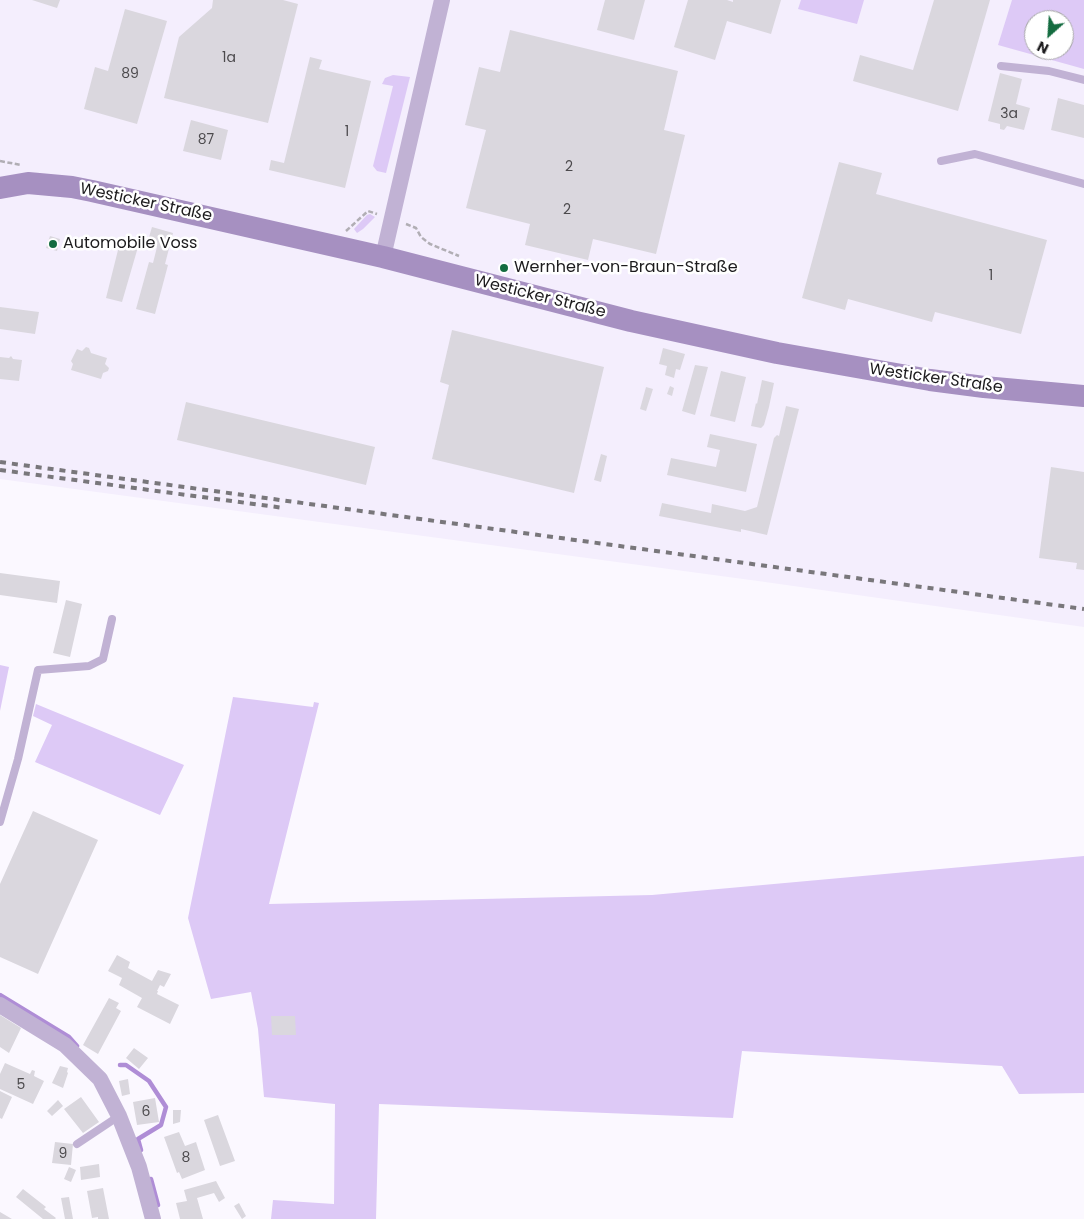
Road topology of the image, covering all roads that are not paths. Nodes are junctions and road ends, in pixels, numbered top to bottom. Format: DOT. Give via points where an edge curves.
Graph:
graph roads {
  1 [pos="442,0"];
  2 [pos="1001,66"];
  3 [pos="1084,80"];
  4 [pos="941,161"];
  5 [pos="1084,184"];
  6 [pos="0,188"];
  7 [pos="383,257"];
  8 [pos="1084,396"];
  9 [pos="112,619"];
  10 [pos="0,822"];
  11 [pos="0,1005"];
  12 [pos="119,1116"];
  13 [pos="78,1144"];
  14 [pos="153,1219"];
  1 -- 7 [label="street"];
  2 -- 3 [label="lane" via="1049,71"];
  4 -- 5 [label="lane" via="975,154"];
  6 -- 7 [label="main road, Westicker Straße" via="28,183 72,187"];
  7 -- 8 [label="main road, Westicker Straße" via="631,321 777,353 930,380"];
  9 -- 10 [label="lane" via="103,659 88,666 38,670"];
  11 -- 12 [label="street" via="65,1045 100,1079"];
  12 -- 13 [label="lane"];
  12 -- 14 [label="street" via="139,1167"];
}
